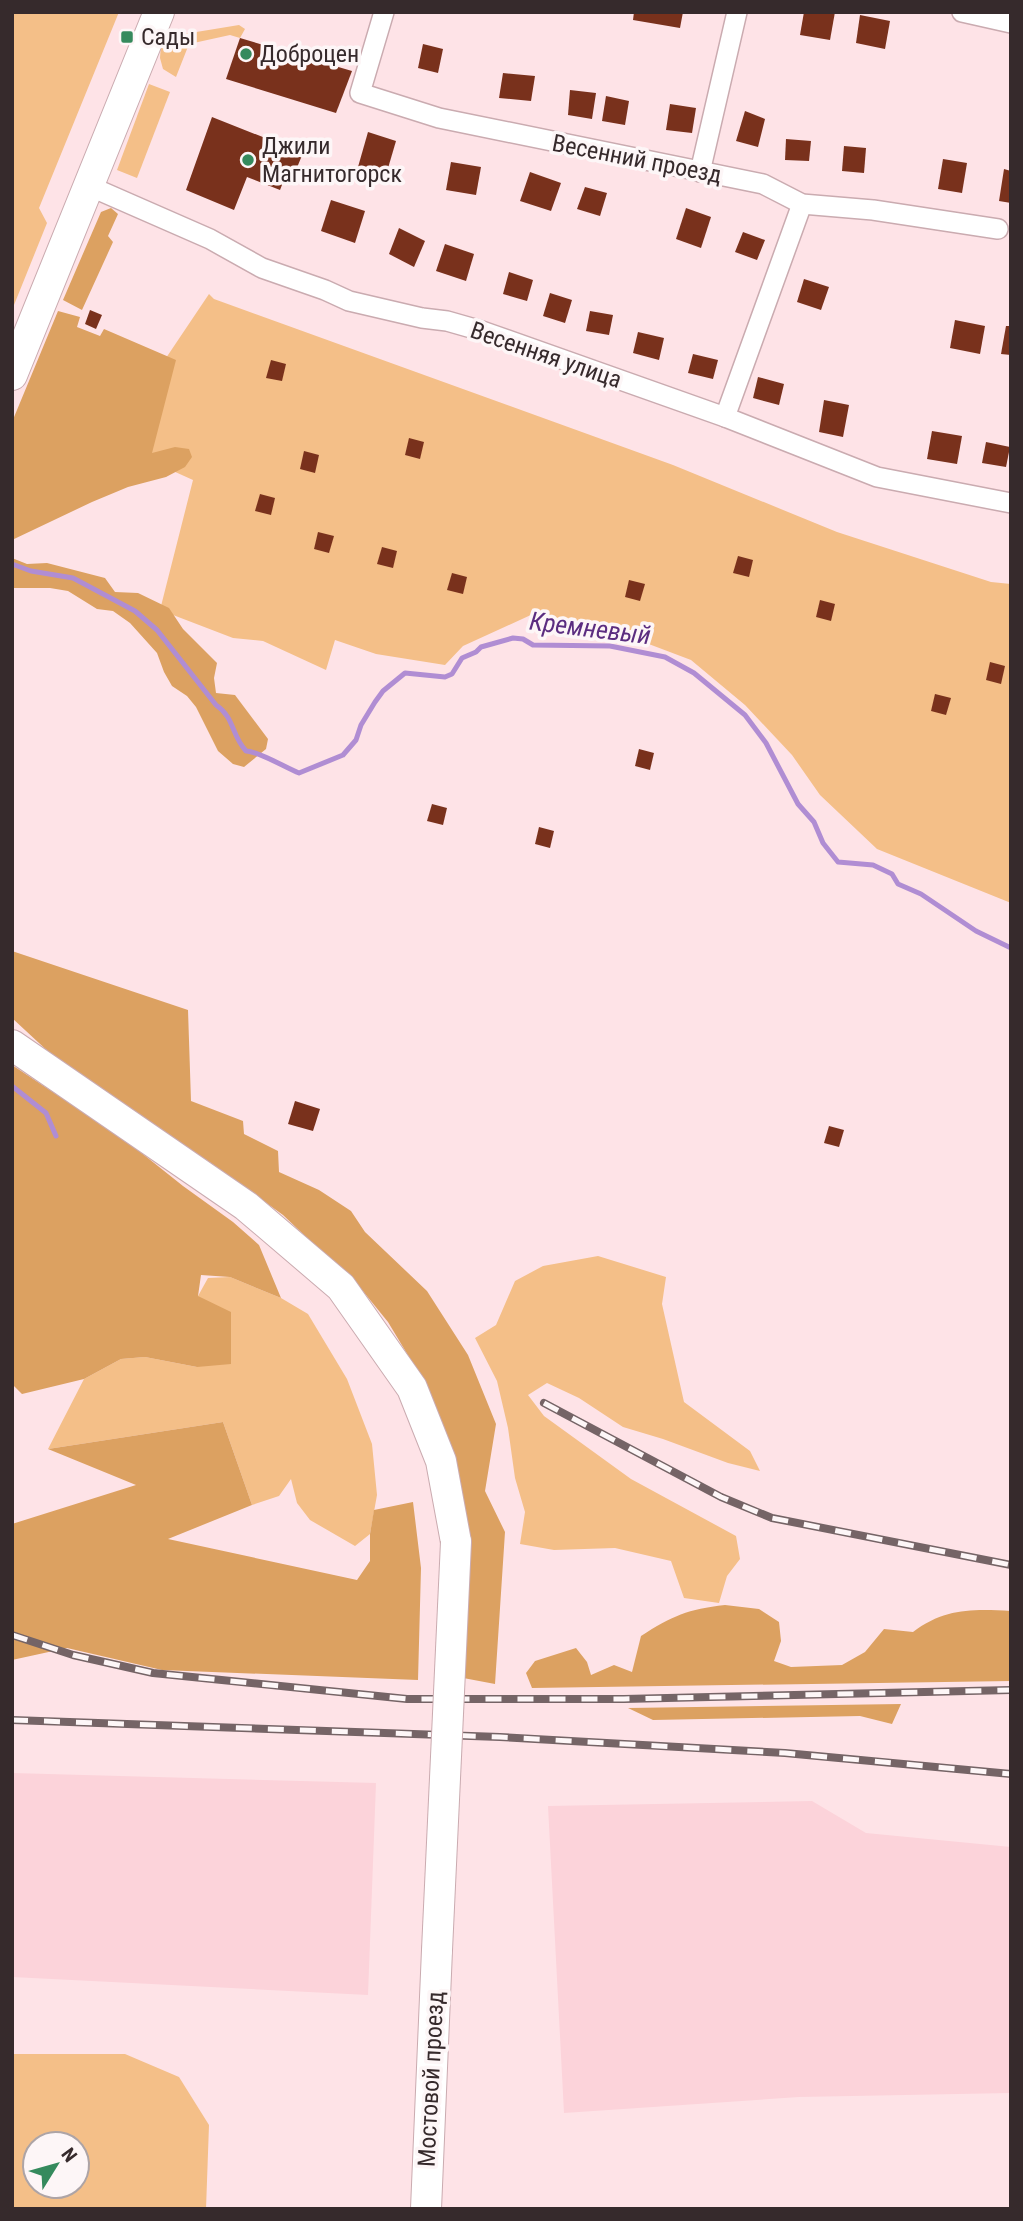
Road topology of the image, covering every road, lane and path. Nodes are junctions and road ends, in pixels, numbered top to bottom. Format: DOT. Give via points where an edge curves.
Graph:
graph roads {
  1 [pos="159,12"];
  2 [pos="384,12"];
  3 [pos="737,12"];
  4 [pos="962,12"];
  5 [pos="1011,23"];
  6 [pos="700,172"];
  7 [pos="89,186"];
  8 [pos="802,204"];
  9 [pos="998,229"];
  10 [pos="12,375"];
  11 [pos="726,418"];
  12 [pos="1011,503"];
  13 [pos="12,1045"];
  14 [pos="426,2209"];
  1 -- 7 [label="main road"];
  2 -- 6 [label="street, Весенний проезд" via="360,93 439,118"];
  3 -- 6 [label="street"];
  4 -- 5 [label="street"];
  6 -- 8 [label="street, Весенний проезд" via="764,184"];
  7 -- 10 [label="main road"];
  7 -- 11 [label="street, Весенняя улица" via="210,239 261,268 349,301 482,331"];
  8 -- 9 [label="street, Весенний проезд"];
  8 -- 11 [label="street"];
  11 -- 12 [label="street, Весенняя улица" via="877,477"];
  13 -- 14 [label="main road, Мостовой проезд, bridge" via="246,1206 341,1287 412,1388 441,1461 456,1542"];
}
